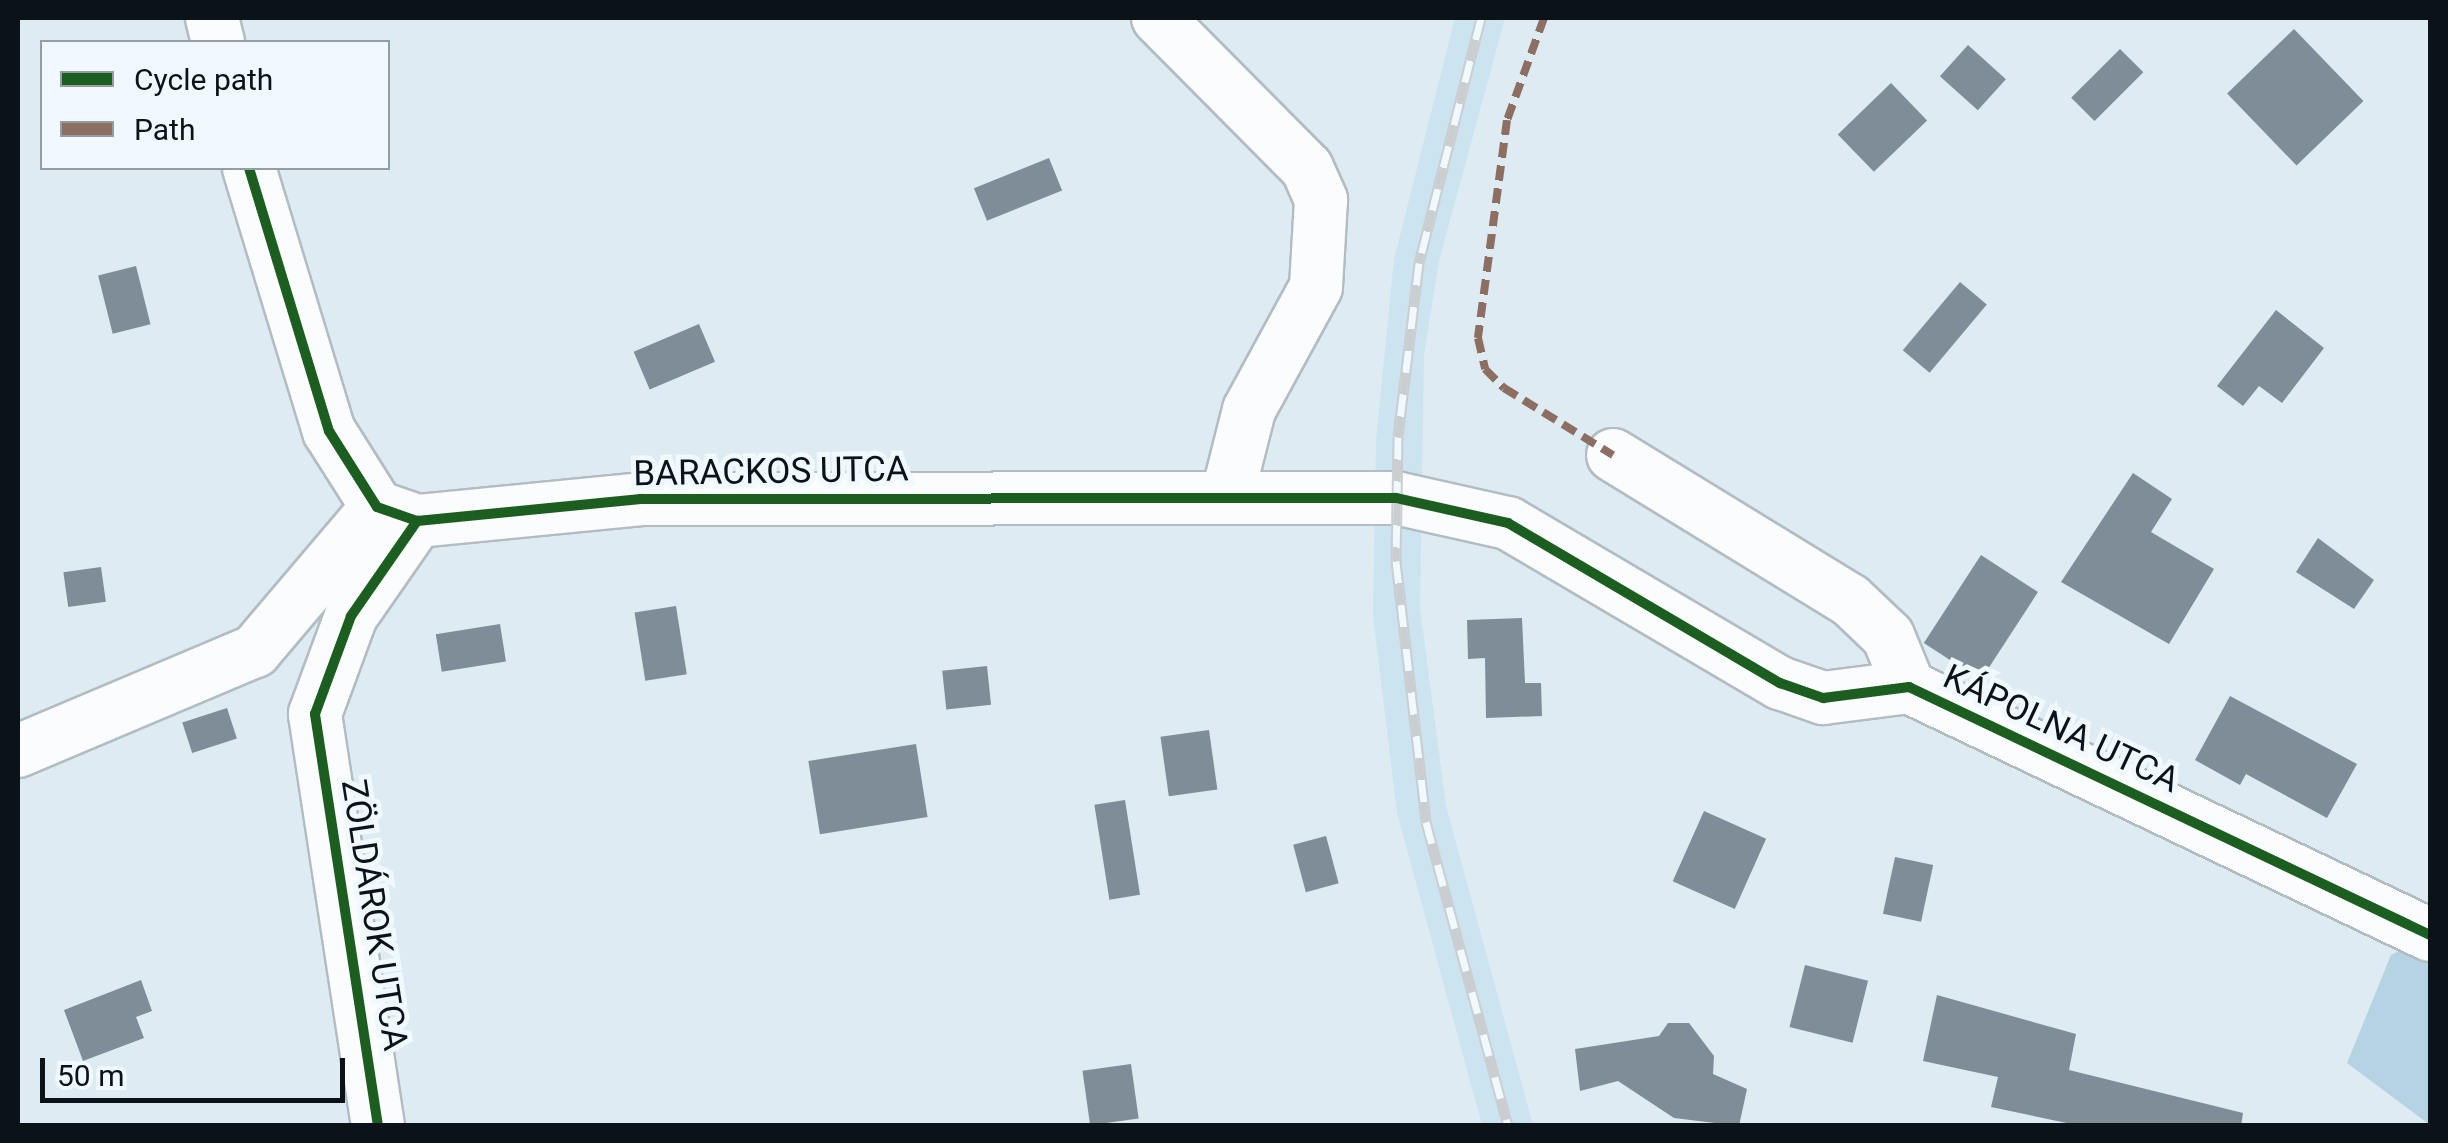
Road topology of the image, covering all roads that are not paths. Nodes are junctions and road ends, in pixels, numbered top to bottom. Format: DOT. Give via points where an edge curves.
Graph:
graph roads {
  1 [pos="1158,18"];
  2 [pos="250,170"];
  3 [pos="1613,456"];
  4 [pos="1228,493"];
  5 [pos="397,514"];
  6 [pos="1908,687"];
  7 [pos="18,751"];
  8 [pos="2430,935"];
  9 [pos="378,1126"];
  1 -- 4 [label="street" via="1307,168 1321,200 1316,287 1249,410"];
  2 -- 5 [label="street" via="329,431"];
  3 -- 6 [label="street, KÁPOLNA UTCA" via="1850,600 1888,636"];
  4 -- 5 [label="street, BARACKOS UTCA" via="641,500"];
  4 -- 6 [label="street, KÁPOLNA UTCA" via="1396,498 1508,523 1780,684 1823,698"];
  5 -- 7 [label="street" via="255,651"];
  5 -- 9 [label="street, ZÖLDÁROK UTCA" via="314,714"];
  6 -- 8 [label="street, KÁPOLNA UTCA"];
}
